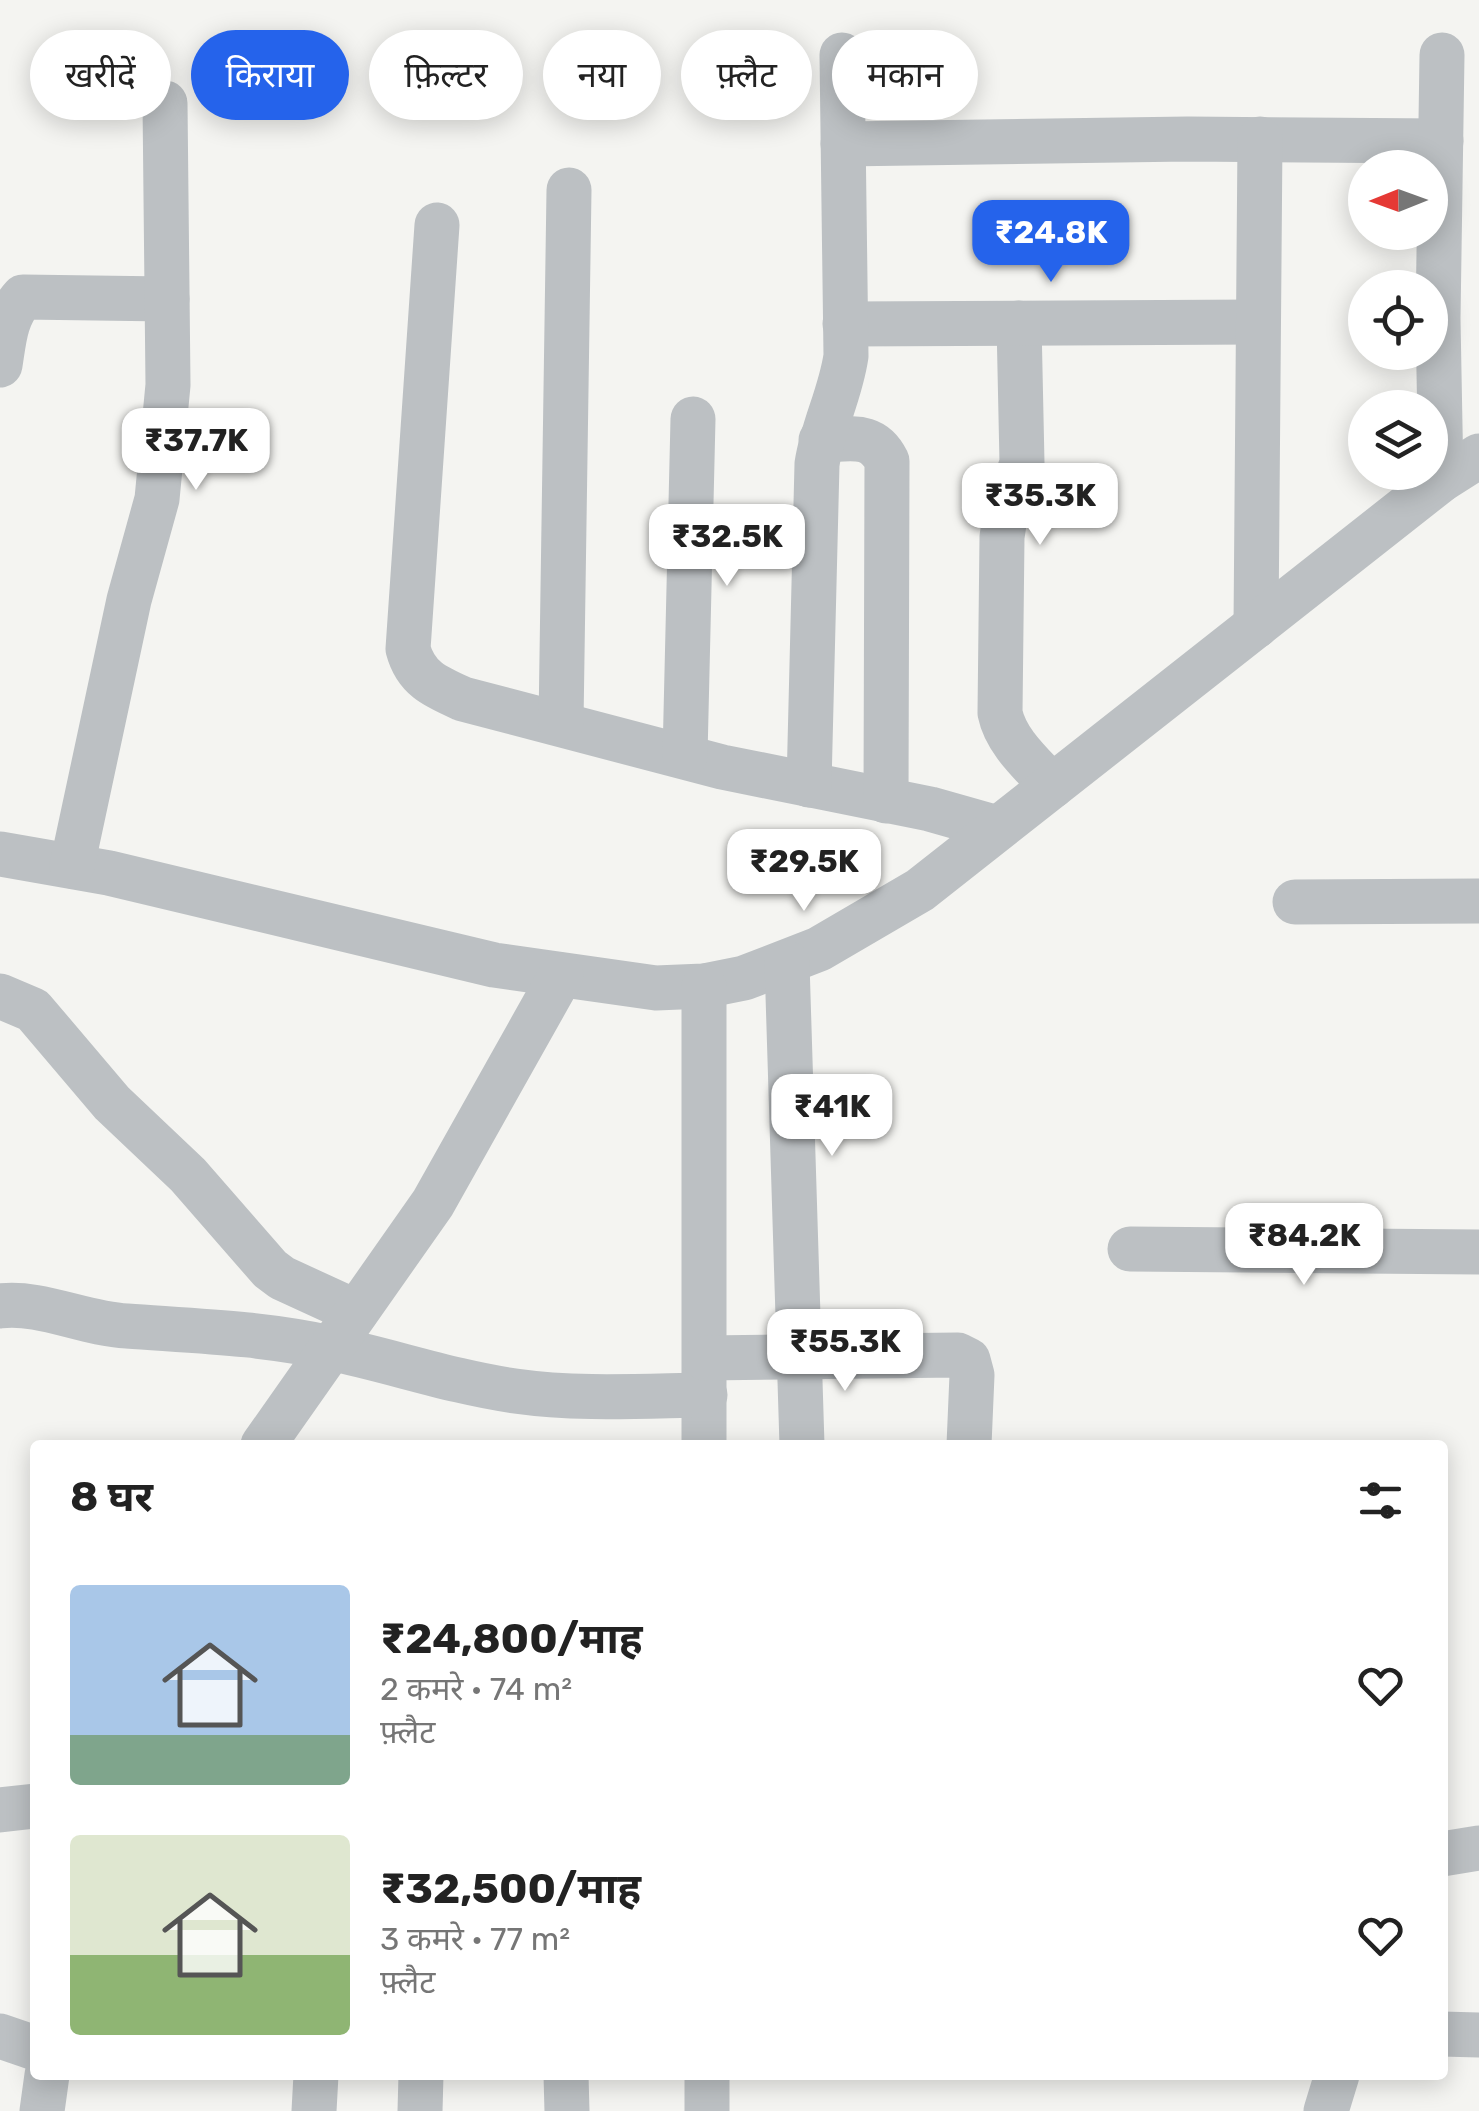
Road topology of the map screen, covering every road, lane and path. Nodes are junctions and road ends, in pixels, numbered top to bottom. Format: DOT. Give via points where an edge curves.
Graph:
graph roads {
  1 [pos="1442,56"];
  2 [pos="165,120"];
  3 [pos="843,120"];
  4 [pos="1260,139"];
  5 [pos="1441,142"];
  6 [pos="843,144"];
  7 [pos="570,190"];
  8 [pos="437,225"];
  9 [pos="168,299"];
  10 [pos="1257,322"];
  11 [pos="1019,323"];
  12 [pos="845,324"];
  13 [pos="0,365"];
  14 [pos="1440,390"];
  15 [pos="693,419"];
  16 [pos="821,440"];
  17 [pos="1479,456"];
  18 [pos="1448,476"];
  19 [pos="1429,490"];
  20 [pos="1256,626"];
  21 [pos="562,724"];
  22 [pos="685,756"];
  23 [pos="809,785"];
  24 [pos="1052,786"];
  25 [pos="886,800"];
  26 [pos="997,828"];
  27 [pos="0,854"];
  28 [pos="72,866"];
  29 [pos="1479,901"];
  30 [pos="1295,902"];
  31 [pos="787,963"];
  32 [pos="561,976"];
  33 [pos="704,986"];
  34 [pos="0,996"];
  35 [pos="1130,1250"];
  36 [pos="1479,1252"];
  37 [pos="0,1306"];
  38 [pos="342,1330"];
  39 [pos="801,1358"];
  40 [pos="705,1377"];
  41 [pos="267,1440"];
  42 [pos="704,1440"];
  43 [pos="802,1440"];
  44 [pos="968,1440"];
  45 [pos="30,1807"];
  46 [pos="0,1810"];
  47 [pos="1479,1848"];
  48 [pos="1448,1853"];
  49 [pos="1448,2034"];
  50 [pos="1479,2035"];
  51 [pos="0,2036"];
  52 [pos="30,2046"];
  53 [pos="46,2080"];
  54 [pos="316,2080"];
  55 [pos="421,2080"];
  56 [pos="566,2080"];
  57 [pos="707,2080"];
  58 [pos="1335,2080"];
  59 [pos="42,2111"];
  60 [pos="314,2111"];
  61 [pos="420,2111"];
  62 [pos="567,2111"];
  63 [pos="706,2111"];
  64 [pos="1326,2111"];
  1 -- 5 [label="street"];
  2 -- 9 [label="street"];
  3 -- 6 [label="street"];
  4 -- 5 [label="street"];
  4 -- 6 [label="street"];
  4 -- 10 [label="street"];
  5 -- 14 [label="street"];
  6 -- 12 [label="street"];
  7 -- 21 [label="street"];
  8 -- 21 [label="street" via="408,649 414,668 444,691"];
  9 -- 13 [label="street" via="23,297 6,328"];
  9 -- 28 [label="street" via="158,498 129,600"];
  10 -- 11 [label="street"];
  10 -- 20 [label="street"];
  11 -- 12 [label="street"];
  11 -- 24 [label="street" via="1022,463 1002,537 1000,712 1012,741"];
  12 -- 16 [label="street" via="842,388"];
  15 -- 22 [label="street"];
  16 -- 23 [label="street"];
  16 -- 25 [label="street" via="866,439 880,446 886,462"];
  17 -- 18 [label="street"];
  19 -- 20 [label="street"];
  20 -- 24 [label="street"];
  21 -- 22 [label="street"];
  22 -- 23 [label="street"];
  23 -- 25 [label="street"];
  24 -- 26 [label="street"];
  25 -- 26 [label="street"];
  26 -- 31 [label="street" via="920,890"];
  27 -- 28 [label="street"];
  28 -- 32 [label="street"];
  29 -- 30 [label="street"];
  31 -- 33 [label="street"];
  31 -- 39 [label="street"];
  32 -- 33 [label="street" via="656,988"];
  32 -- 38 [label="street" via="433,1203"];
  33 -- 40 [label="street"];
  34 -- 38 [label="street" via="33,1010 270,1269"];
  35 -- 36 [label="street"];
  37 -- 38 [label="street" via="39,1308 85,1322"];
  38 -- 40 [label="street" via="512,1390 578,1398"];
  38 -- 41 [label="street"];
  39 -- 40 [label="street"];
  39 -- 43 [label="street"];
  39 -- 44 [label="street" via="958,1355 968,1360 972,1376"];
  40 -- 42 [label="street"];
  45 -- 46 [label="street"];
  47 -- 48 [label="street"];
  49 -- 50 [label="street"];
  51 -- 52 [label="street"];
  53 -- 59 [label="street"];
  54 -- 60 [label="street"];
  55 -- 61 [label="street"];
  56 -- 62 [label="street"];
  57 -- 63 [label="street"];
  58 -- 64 [label="street"];
}
